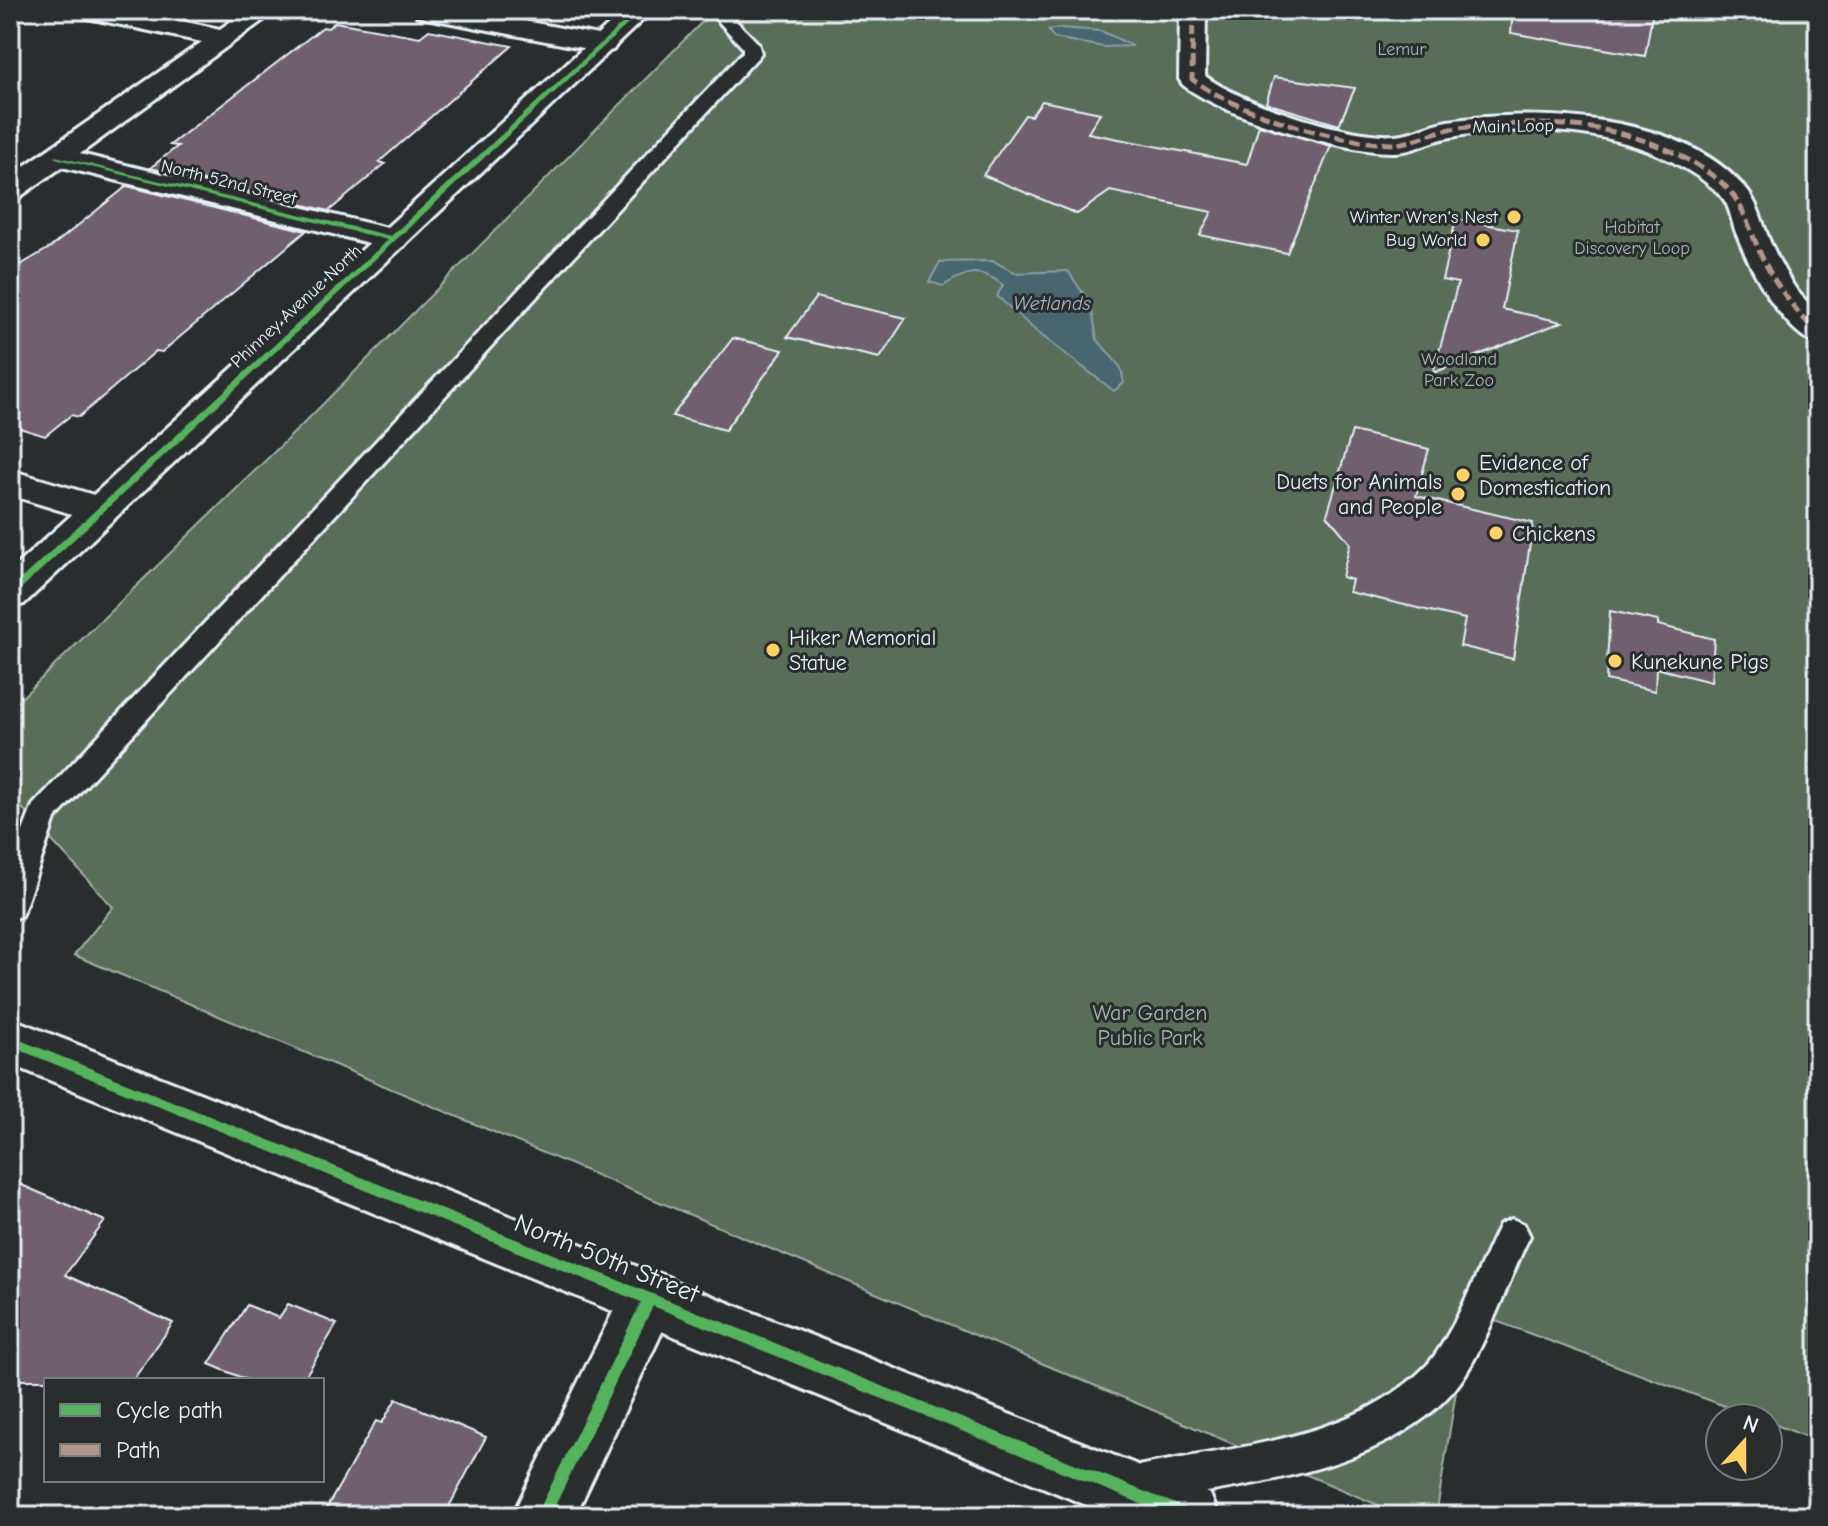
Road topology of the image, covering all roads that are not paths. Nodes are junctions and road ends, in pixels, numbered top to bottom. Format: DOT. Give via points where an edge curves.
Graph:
graph roads {
  1 [pos="88,10"];
  2 [pos="264,10"];
  3 [pos="426,10"];
  4 [pos="640,10"];
  5 [pos="716,10"];
  6 [pos="1193,10"];
  7 [pos="224,38"];
  8 [pos="603,44"];
  9 [pos="57,157"];
  10 [pos="10,190"];
  11 [pos="393,239"];
  12 [pos="1818,334"];
  13 [pos="10,482"];
  14 [pos="101,510"];
  15 [pos="10,594"];
  16 [pos="10,907"];
  17 [pos="10,1041"];
  18 [pos="1512,1236"];
  19 [pos="650,1298"];
  20 [pos="1120,1489"];
  21 [pos="543,1516"];
  22 [pos="1188,1516"];
  1 -- 7 [label="street"];
  2 -- 7 [label="street"];
  3 -- 8 [label="street"];
  4 -- 8 [label="street, Phinney Avenue North"];
  5 -- 16 [label="lane" via="752,53 43,813"];
  6 -- 12 [label="street, Main Loop" via="1192,79 1245,108 1393,144 1439,131 1531,124 1622,134 1680,154 1738,198 1775,286"];
  7 -- 9 [label="street"];
  8 -- 11 [label="street, Phinney Avenue North"];
  9 -- 10 [label="street"];
  9 -- 11 [label="street, North 52nd Street"];
  11 -- 14 [label="street, Phinney Avenue North"];
  13 -- 14 [label="street"];
  14 -- 15 [label="street, Phinney Avenue North"];
  17 -- 19 [label="street, North 50th Street"];
  18 -- 20 [label="lane" via="1442,1376 1406,1408 1324,1448"];
  19 -- 20 [label="street, North 50th Street"];
  19 -- 21 [label="street"];
  20 -- 22 [label="street, North 50th Street"];
}
